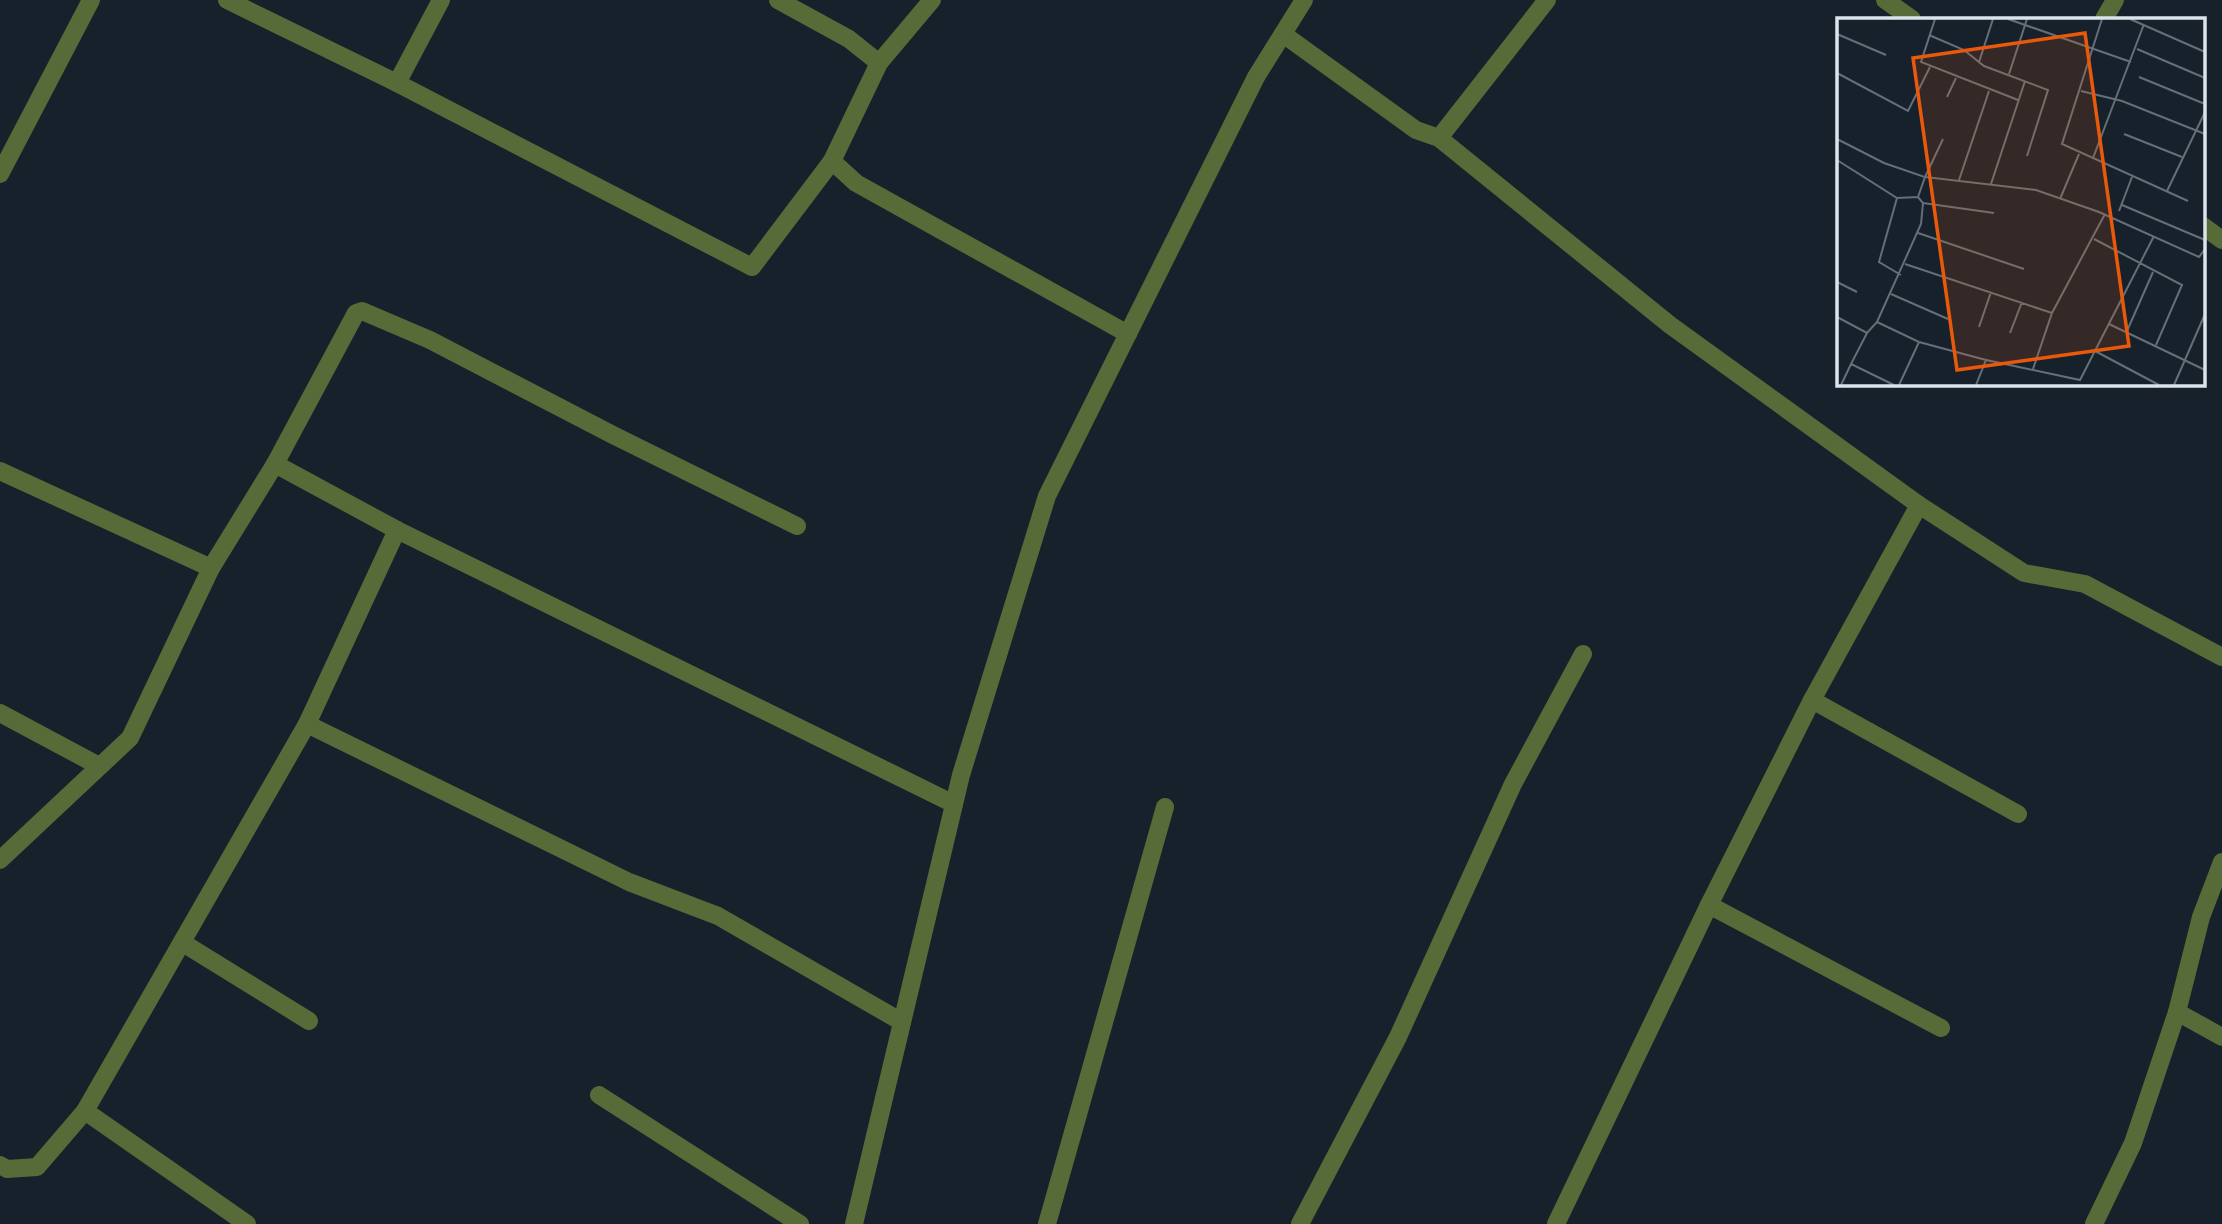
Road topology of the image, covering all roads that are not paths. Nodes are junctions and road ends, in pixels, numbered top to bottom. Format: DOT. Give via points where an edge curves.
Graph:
graph roads {
  1 [pos="91,0"];
  2 [pos="227,0"];
  3 [pos="441,0"];
  4 [pos="778,0"];
  5 [pos="932,0"];
  6 [pos="1304,0"];
  7 [pos="1546,0"];
  8 [pos="1885,0"];
  9 [pos="2115,0"];
  10 [pos="1911,18"];
  11 [pos="2105,18"];
  12 [pos="1283,34"];
  13 [pos="879,63"];
  14 [pos="397,83"];
  15 [pos="1440,138"];
  16 [pos="832,160"];
  17 [pos="0,174"];
  18 [pos="2204,227"];
  19 [pos="2222,240"];
  20 [pos="1128,334"];
  21 [pos="275,464"];
  22 [pos="0,471"];
  23 [pos="1919,505"];
  24 [pos="797,526"];
  25 [pos="397,530"];
  26 [pos="211,568"];
  27 [pos="1583,654"];
  28 [pos="2222,657"];
  29 [pos="1812,700"];
  30 [pos="0,713"];
  31 [pos="307,724"];
  32 [pos="99,766"];
  33 [pos="954,804"];
  34 [pos="1165,807"];
  35 [pos="2018,814"];
  36 [pos="0,860"];
  37 [pos="2222,862"];
  38 [pos="1709,905"];
  39 [pos="183,943"];
  40 [pos="2177,1012"];
  41 [pos="309,1021"];
  42 [pos="902,1022"];
  43 [pos="1941,1028"];
  44 [pos="2222,1037"];
  45 [pos="599,1095"];
  46 [pos="85,1111"];
  47 [pos="0,1165"];
  48 [pos="247,1224"];
  49 [pos="800,1224"];
  50 [pos="854,1224"];
  51 [pos="1047,1224"];
  52 [pos="1300,1224"];
  53 [pos="1556,1224"];
  54 [pos="2094,1224"];
  1 -- 17 [label="street"];
  2 -- 14 [label="street"];
  3 -- 14 [label="street"];
  4 -- 13 [label="street" via="849,39"];
  5 -- 13 [label="street"];
  6 -- 12 [label="street"];
  7 -- 15 [label="street"];
  8 -- 10 [label="street"];
  9 -- 11 [label="street"];
  12 -- 15 [label="street" via="1416,130"];
  12 -- 20 [label="street" via="1256,77"];
  13 -- 16 [label="street"];
  14 -- 16 [label="street" via="752,267"];
  15 -- 23 [label="street" via="1671,325"];
  16 -- 20 [label="street" via="856,183"];
  18 -- 19 [label="street"];
  20 -- 33 [label="street" via="1047,496"];
  21 -- 24 [label="street" via="356,313 362,311 430,340"];
  21 -- 25 [label="street"];
  21 -- 26 [label="street"];
  22 -- 26 [label="street"];
  23 -- 28 [label="street" via="2024,573 2085,584"];
  23 -- 29 [label="street"];
  25 -- 31 [label="street"];
  25 -- 33 [label="street"];
  26 -- 32 [label="street" via="130,738"];
  27 -- 52 [label="street" via="1513,784 1398,1037"];
  29 -- 35 [label="street"];
  29 -- 38 [label="street"];
  30 -- 32 [label="street"];
  31 -- 39 [label="street"];
  31 -- 42 [label="street" via="629,882 718,916"];
  32 -- 36 [label="street"];
  33 -- 42 [label="street"];
  34 -- 51 [label="street"];
  37 -- 40 [label="street" via="2201,917"];
  38 -- 43 [label="street"];
  38 -- 53 [label="street"];
  39 -- 41 [label="street"];
  39 -- 46 [label="street"];
  40 -- 44 [label="street"];
  40 -- 54 [label="street" via="2133,1143"];
  42 -- 50 [label="street"];
  45 -- 49 [label="street"];
  46 -- 47 [label="street" via="37,1167"];
  46 -- 48 [label="street"];
}
